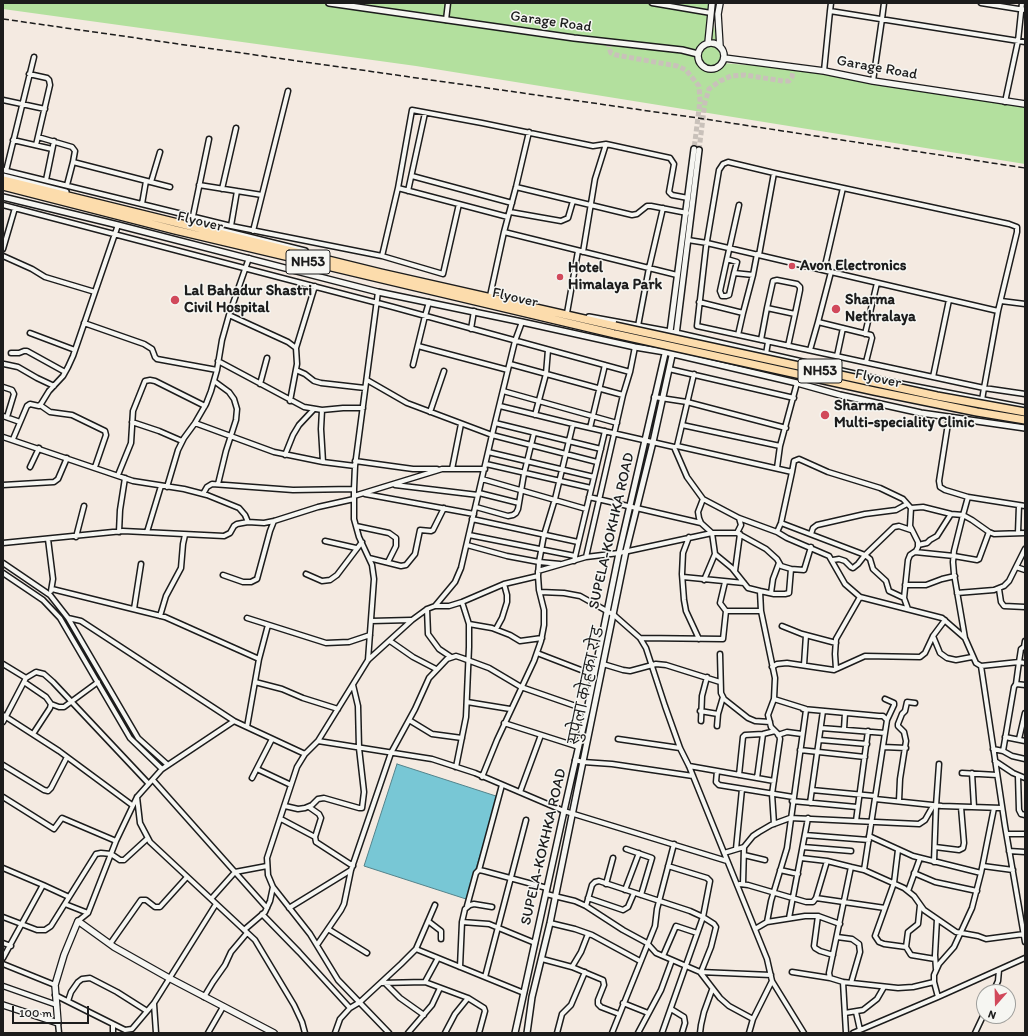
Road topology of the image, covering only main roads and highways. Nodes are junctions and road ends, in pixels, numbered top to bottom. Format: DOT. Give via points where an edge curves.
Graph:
graph roads {
  1 [pos="712,3"];
  2 [pos="720,3"];
  3 [pos="708,43"];
  4 [pos="720,47"];
  5 [pos="724,58"];
  6 [pos="1025,104"];
  7 [pos="3,180"];
  8 [pos="3,186"];
  9 [pos="1025,412"];
  10 [pos="1025,420"];
  11 [pos="3,1005"];
  12 [pos="274,1033"];
  1 -- 3 [label="main road"];
  2 -- 4 [label="main road"];
  3 -- 4 [label="main road"];
  3 -- 5 [label="main road" via="698,54 702,65 713,68 719,66"];
  4 -- 5 [label="main road"];
  5 -- 6 [label="main road, Garage Road" via="824,71"];
  7 -- 9 [label="highway, Flyover / NH53, bridge" via="381,273 569,316 929,395"];
  8 -- 10 [label="highway, Flyover / NH53, bridge" via="182,232 569,324 874,391"];
  11 -- 12 [label="main road" via="58,1023 55,985 78,921 110,944 169,978"];
}
